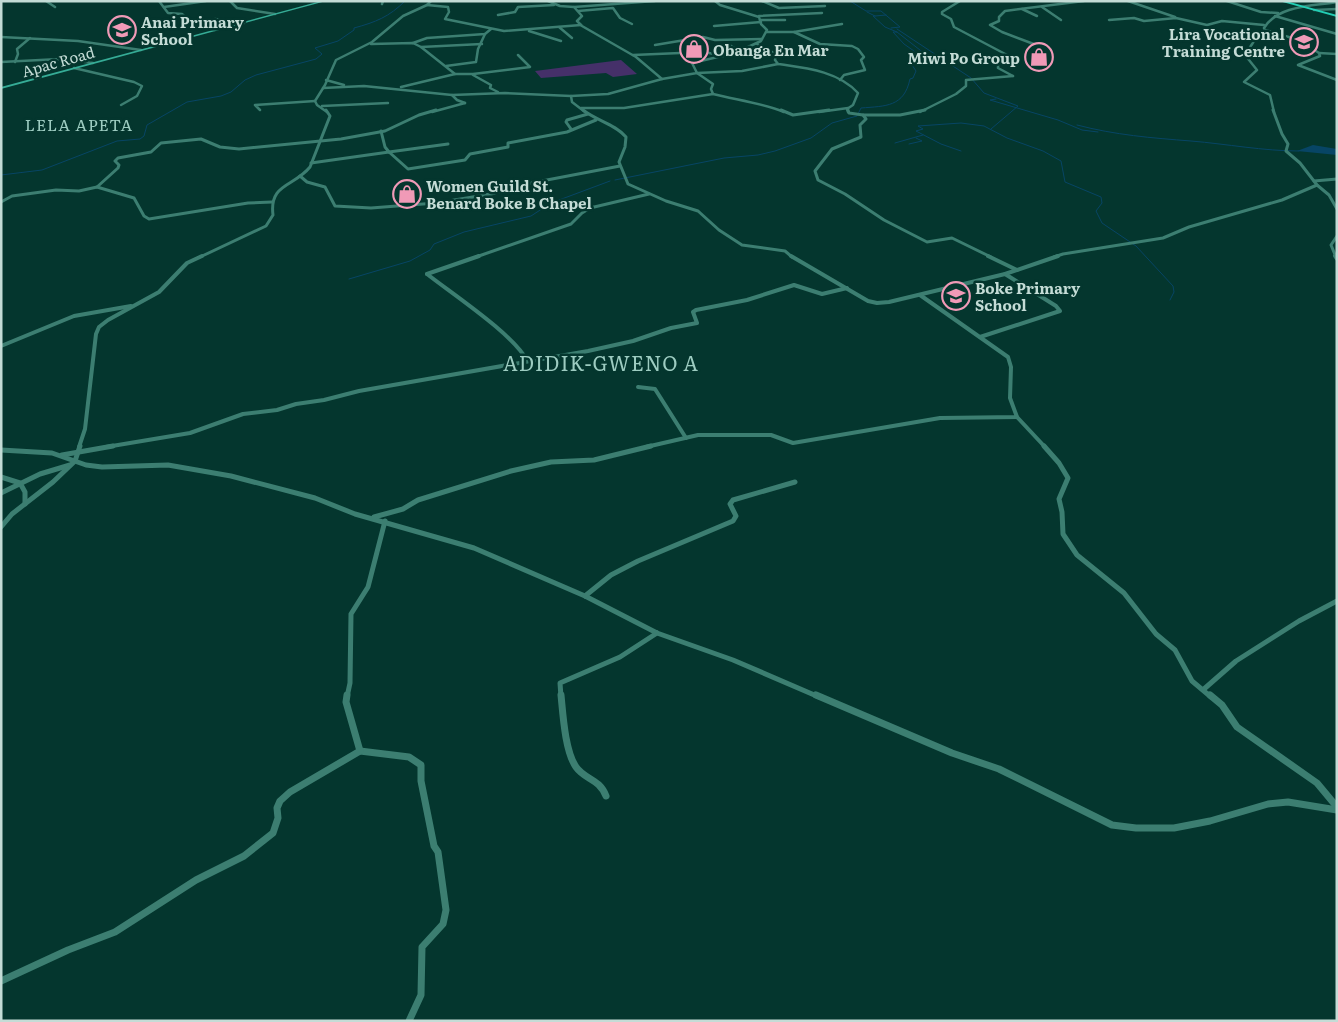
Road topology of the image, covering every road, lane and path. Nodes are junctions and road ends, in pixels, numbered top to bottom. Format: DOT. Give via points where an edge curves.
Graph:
graph roads {
  1 [pos="46,1"];
  2 [pos="159,1"];
  3 [pos="174,1"];
  4 [pos="206,1"];
  5 [pos="230,1"];
  6 [pos="324,1"];
  7 [pos="431,1"];
  8 [pos="548,1"];
  9 [pos="654,1"];
  10 [pos="715,1"];
  11 [pos="762,1"];
  12 [pos="818,1"];
  13 [pos="960,1"];
  14 [pos="1084,1"];
  15 [pos="1128,1"];
  16 [pos="1227,1"];
  17 [pos="1281,1"];
  18 [pos="1337,2"];
  19 [pos="556,4"];
  20 [pos="427,5"];
  21 [pos="175,6"];
  22 [pos="55,7"];
  23 [pos="164,7"];
  24 [pos="574,7"];
  25 [pos="1042,7"];
  26 [pos="779,8"];
  27 [pos="1022,8"];
  28 [pos="1308,8"];
  29 [pos="1337,9"];
  30 [pos="1314,10"];
  31 [pos="578,11"];
  32 [pos="791,13"];
  33 [pos="822,13"];
  34 [pos="1278,13"];
  35 [pos="275,14"];
  36 [pos="498,15"];
  37 [pos="759,16"];
  38 [pos="1037,16"];
  39 [pos="1275,16"];
  40 [pos="1337,16"];
  41 [pos="1176,18"];
  42 [pos="215,19"];
  43 [pos="784,20"];
  44 [pos="1062,20"];
  45 [pos="1109,20"];
  46 [pos="760,21"];
  47 [pos="244,23"];
  48 [pos="632,24"];
  49 [pos="842,24"];
  50 [pos="581,25"];
  51 [pos="1264,25"];
  52 [pos="714,26"];
  53 [pos="560,27"];
  54 [pos="491,29"];
  55 [pos="215,30"];
  56 [pos="526,30"];
  57 [pos="1265,30"];
  58 [pos="766,32"];
  59 [pos="794,32"];
  60 [pos="485,34"];
  61 [pos="1337,34"];
  62 [pos="1,37"];
  63 [pos="30,38"];
  64 [pos="572,38"];
  65 [pos="762,39"];
  66 [pos="561,41"];
  67 [pos="413,43"];
  68 [pos="370,44"];
  69 [pos="482,44"];
  70 [pos="728,44"];
  71 [pos="757,44"];
  72 [pos="655,45"];
  73 [pos="1039,46"];
  74 [pos="421,47"];
  75 [pos="141,50"];
  76 [pos="740,51"];
  77 [pos="1319,53"];
  78 [pos="1337,54"];
  79 [pos="518,55"];
  80 [pos="633,55"];
  81 [pos="724,56"];
  82 [pos="1,62"];
  83 [pos="15,62"];
  84 [pos="93,63"];
  85 [pos="778,64"];
  86 [pos="446,66"];
  87 [pos="74,68"];
  88 [pos="455,74"];
  89 [pos="473,74"];
  90 [pos="697,74"];
  91 [pos="662,79"];
  92 [pos="326,80"];
  93 [pos="840,80"];
  94 [pos="1337,80"];
  95 [pos="352,86"];
  96 [pos="1,88"];
  97 [pos="323,88"];
  98 [pos="398,88"];
  99 [pos="500,93"];
  100 [pos="713,94"];
  101 [pos="452,95"];
  102 [pos="571,96"];
  103 [pos="315,101"];
  104 [pos="388,103"];
  105 [pos="121,106"];
  106 [pos="319,107"];
  107 [pos="581,108"];
  108 [pos="848,108"];
  109 [pos="260,110"];
  110 [pos="588,114"];
  111 [pos="863,115"];
  112 [pos="596,120"];
  113 [pos="571,129"];
  114 [pos="381,131"];
  115 [pos="322,141"];
  116 [pos="448,144"];
  117 [pos="389,152"];
  118 [pos="311,163"];
  119 [pos="620,166"];
  120 [pos="300,176"];
  121 [pos="1335,180"];
  122 [pos="1316,183"];
  123 [pos="97,187"];
  124 [pos="649,194"];
  125 [pos="1,202"];
  126 [pos="272,202"];
  127 [pos="1337,209"];
  128 [pos="1337,236"];
  129 [pos="1337,260"];
  130 [pos="1017,270"];
  131 [pos="1005,274"];
  132 [pos="847,288"];
  133 [pos="920,295"];
  134 [pos="136,305"];
  135 [pos="980,337"];
  136 [pos="1,346"];
  137 [pos="527,361"];
  138 [pos="638,388"];
  139 [pos="1017,417"];
  140 [pos="686,438"];
  141 [pos="1,450"];
  142 [pos="79,451"];
  143 [pos="61,455"];
  144 [pos="73,463"];
  145 [pos="1,477"];
  146 [pos="794,482"];
  147 [pos="20,483"];
  148 [pos="1,493"];
  149 [pos="24,504"];
  150 [pos="374,518"];
  151 [pos="385,521"];
  152 [pos="1,528"];
  153 [pos="585,596"];
  154 [pos="1337,601"];
  155 [pos="657,633"];
  156 [pos="1204,689"];
  157 [pos="360,751"];
  158 [pos="606,796"];
  159 [pos="1337,808"];
  160 [pos="1,981"];
  161 [pos="409,1021"];
  1 -- 22 [label="street"];
  2 -- 23 [label="street"];
  3 -- 21 [label="street"];
  4 -- 21 [label="street"];
  5 -- 35 [label="street" via="237,8"];
  6 -- 35 [label="main road, Apac Road"];
  7 -- 20 [label="street"];
  8 -- 19 [label="street"];
  9 -- 24 [label="street"];
  10 -- 37 [label="street"];
  11 -- 26 [label="street"];
  12 -- 26 [label="street" via="825,5"];
  13 -- 111 [label="street" via="941,14 952,19 957,28 1009,56 998,60 998,68 1012,76 966,80 966,86 959,92 920,112"];
  14 -- 25 [label="street"];
  15 -- 41 [label="street"];
  16 -- 34 [label="street" via="1261,12"];
  17 -- 28 [label="main road"];
  18 -- 28 [label="street"];
  19 -- 24 [label="street"];
  19 -- 36 [label="street" via="518,8 515,12"];
  20 -- 54 [label="street" via="448,7 445,19"];
  20 -- 68 [label="street" via="403,16"];
  21 -- 23 [label="street"];
  23 -- 55 [label="street" via="168,13 186,15 193,24"];
  24 -- 31 [label="street"];
  25 -- 27 [label="street"];
  25 -- 44 [label="street"];
  26 -- 32 [label="street"];
  27 -- 38 [label="street"];
  27 -- 73 [label="street" via="1005,11 999,21 990,26"];
  28 -- 30 [label="main road"];
  28 -- 34 [label="street"];
  29 -- 30 [label="street"];
  30 -- 40 [label="main road"];
  31 -- 48 [label="street" via="613,8 620,18"];
  31 -- 50 [label="street" via="582,17 577,21"];
  32 -- 33 [label="street"];
  32 -- 37 [label="street"];
  34 -- 39 [label="street"];
  35 -- 47 [label="main road, Apac Road"];
  37 -- 46 [label="street"];
  39 -- 51 [label="street"];
  39 -- 61 [label="street"];
  41 -- 45 [label="street"];
  41 -- 51 [label="street" via="1207,25 1222,22"];
  42 -- 47 [label="street"];
  43 -- 46 [label="street"];
  46 -- 52 [label="street"];
  46 -- 58 [label="street"];
  47 -- 55 [label="main road, Apac Road"];
  49 -- 59 [label="street"];
  50 -- 53 [label="street"];
  50 -- 80 [label="street"];
  51 -- 57 [label="street"];
  53 -- 56 [label="street"];
  53 -- 64 [label="street"];
  54 -- 56 [label="street"];
  54 -- 60 [label="street"];
  55 -- 75 [label="main road, Apac Road"];
  56 -- 66 [label="street"];
  57 -- 77 [label="street" via="1299,40"];
  57 -- 122 [label="street" via="1245,54 1257,70 1244,82 1270,96 1288,144 1286,151"];
  58 -- 59 [label="street"];
  58 -- 65 [label="street"];
  59 -- 93 [label="street" via="820,44 847,45 858,49 864,57 861,60 866,70 844,75"];
  60 -- 67 [label="street" via="427,38"];
  60 -- 69 [label="street"];
  62 -- 63 [label="street"];
  63 -- 75 [label="street"];
  63 -- 83 [label="street" via="17,49"];
  65 -- 71 [label="street"];
  65 -- 72 [label="street" via="715,40 703,37"];
  67 -- 68 [label="street"];
  67 -- 74 [label="street"];
  68 -- 92 [label="street" via="334,62"];
  69 -- 74 [label="street"];
  69 -- 86 [label="street" via="476,62"];
  70 -- 76 [label="street"];
  71 -- 76 [label="street"];
  71 -- 85 [label="street" via="776,54"];
  74 -- 86 [label="street"];
  75 -- 84 [label="main road, Apac Road"];
  76 -- 81 [label="street"];
  77 -- 78 [label="street"];
  77 -- 94 [label="street" via="1320,56 1298,65"];
  79 -- 89 [label="street" via="530,66"];
  80 -- 81 [label="street" via="704,52"];
  80 -- 91 [label="street"];
  81 -- 90 [label="street" via="692,63"];
  82 -- 83 [label="street"];
  83 -- 84 [label="street" via="60,58"];
  84 -- 87 [label="main road, Apac Road"];
  85 -- 90 [label="street"];
  85 -- 93 [label="street" via="817,70"];
  86 -- 88 [label="street"];
  87 -- 96 [label="main road, Apac Road"];
  87 -- 105 [label="street" via="142,86 137,96"];
  88 -- 89 [label="street"];
  88 -- 98 [label="street"];
  89 -- 99 [label="street"];
  90 -- 91 [label="street"];
  90 -- 100 [label="street" via="713,84"];
  91 -- 102 [label="street" via="612,93"];
  92 -- 95 [label="street"];
  92 -- 97 [label="street"];
  93 -- 108 [label="street" via="858,92 853,105"];
  95 -- 97 [label="street"];
  95 -- 98 [label="street"];
  97 -- 103 [label="street"];
  98 -- 101 [label="street"];
  99 -- 101 [label="street"];
  99 -- 102 [label="street"];
  100 -- 107 [label="street" via="624,108"];
  100 -- 108 [label="street" via="769,106 790,115"];
  101 -- 114 [label="street" via="465,105 422,114"];
  102 -- 107 [label="street" via="572,102"];
  103 -- 106 [label="street"];
  103 -- 109 [label="street" via="255,105"];
  104 -- 106 [label="street"];
  106 -- 115 [label="street" via="330,116"];
  107 -- 110 [label="street"];
  108 -- 111 [label="street" via="849,113"];
  110 -- 112 [label="street"];
  110 -- 113 [label="street" via="566,120"];
  111 -- 130 [label="street" via="866,120 860,125 860,138 839,143 829,150 815,171 818,180 927,242 952,238"];
  112 -- 113 [label="street"];
  112 -- 119 [label="street" via="620,130 626,137"];
  113 -- 117 [label="street" via="470,154 466,160 408,169"];
  114 -- 115 [label="street"];
  114 -- 117 [label="street"];
  115 -- 118 [label="street"];
  115 -- 123 [label="street" via="239,149 220,148 201,139 161,143 151,152 115,160 118,168"];
  116 -- 117 [label="street"];
  117 -- 118 [label="street"];
  118 -- 120 [label="street"];
  119 -- 120 [label="street" via="483,196 370,208 335,206 325,187 307,182"];
  119 -- 124 [label="street" via="625,182"];
  120 -- 126 [label="street" via="276,192"];
  121 -- 122 [label="street"];
  122 -- 127 [label="street" via="1329,194"];
  122 -- 130 [label="street" via="1282,200 1188,227 1163,238 1062,254"];
  123 -- 125 [label="street" via="12,196"];
  123 -- 126 [label="street" via="134,198 149,219"];
  124 -- 132 [label="street" via="698,211 719,230 746,246 785,251"];
  124 -- 137 [label="street" via="589,209 579,214 571,224 427,274 512,340"];
  126 -- 134 [label="street" via="273,215 264,228 187,263 159,292"];
  128 -- 129 [label="street" via="1330,242 1330,248"];
  130 -- 131 [label="street"];
  131 -- 133 [label="street"];
  131 -- 135 [label="street" via="1060,311"];
  132 -- 133 [label="street" via="877,303"];
  132 -- 137 [label="street" via="824,294 794,285 747,300 696,310 693,312 697,323 618,344"];
  133 -- 135 [label="street"];
  134 -- 136 [label="street" via="74,316"];
  134 -- 142 [label="street" via="108,320 96,334 87,416"];
  135 -- 139 [label="street" via="1010,360 1010,398"];
  137 -- 142 [label="street" via="243,414 190,433"];
  138 -- 140 [label="street" via="655,390"];
  139 -- 140 [label="street" via="940,418 794,443 771,435 710,434"];
  139 -- 156 [label="street" via="1059,462 1068,478 1059,499 1062,528 1076,555 1124,593 1152,629 1175,650 1192,680"];
  140 -- 150 [label="street" via="594,460 551,462 511,471 418,500 403,509"];
  141 -- 143 [label="street"];
  142 -- 143 [label="street"];
  142 -- 144 [label="street"];
  143 -- 144 [label="street"];
  144 -- 147 [label="street"];
  144 -- 149 [label="street"];
  144 -- 150 [label="street" via="102,467 168,465 231,476 315,498"];
  145 -- 147 [label="street"];
  146 -- 153 [label="street" via="733,500 730,504 736,516 733,521 638,561 611,575"];
  147 -- 148 [label="street"];
  147 -- 149 [label="street" via="25,492"];
  149 -- 152 [label="street"];
  150 -- 151 [label="street"];
  151 -- 153 [label="street" via="474,548"];
  151 -- 157 [label="street" via="368,587 351,614 350,683 346,702"];
  153 -- 155 [label="street"];
  154 -- 156 [label="street" via="1236,661"];
  155 -- 158 [label="street" via="620,657 560,683 573,760 581,772 600,784"];
  155 -- 159 [label="street" via="733,660 952,753 999,769 1112,825 1172,828 1287,802"];
  156 -- 159 [label="street" via="1222,705 1237,727 1317,783"];
  157 -- 160 [label="street" via="280,801 273,833 244,856 196,880 115,932"];
  157 -- 161 [label="street" via="409,756 416,760 438,852 446,918 422,947 421,995"];
}
